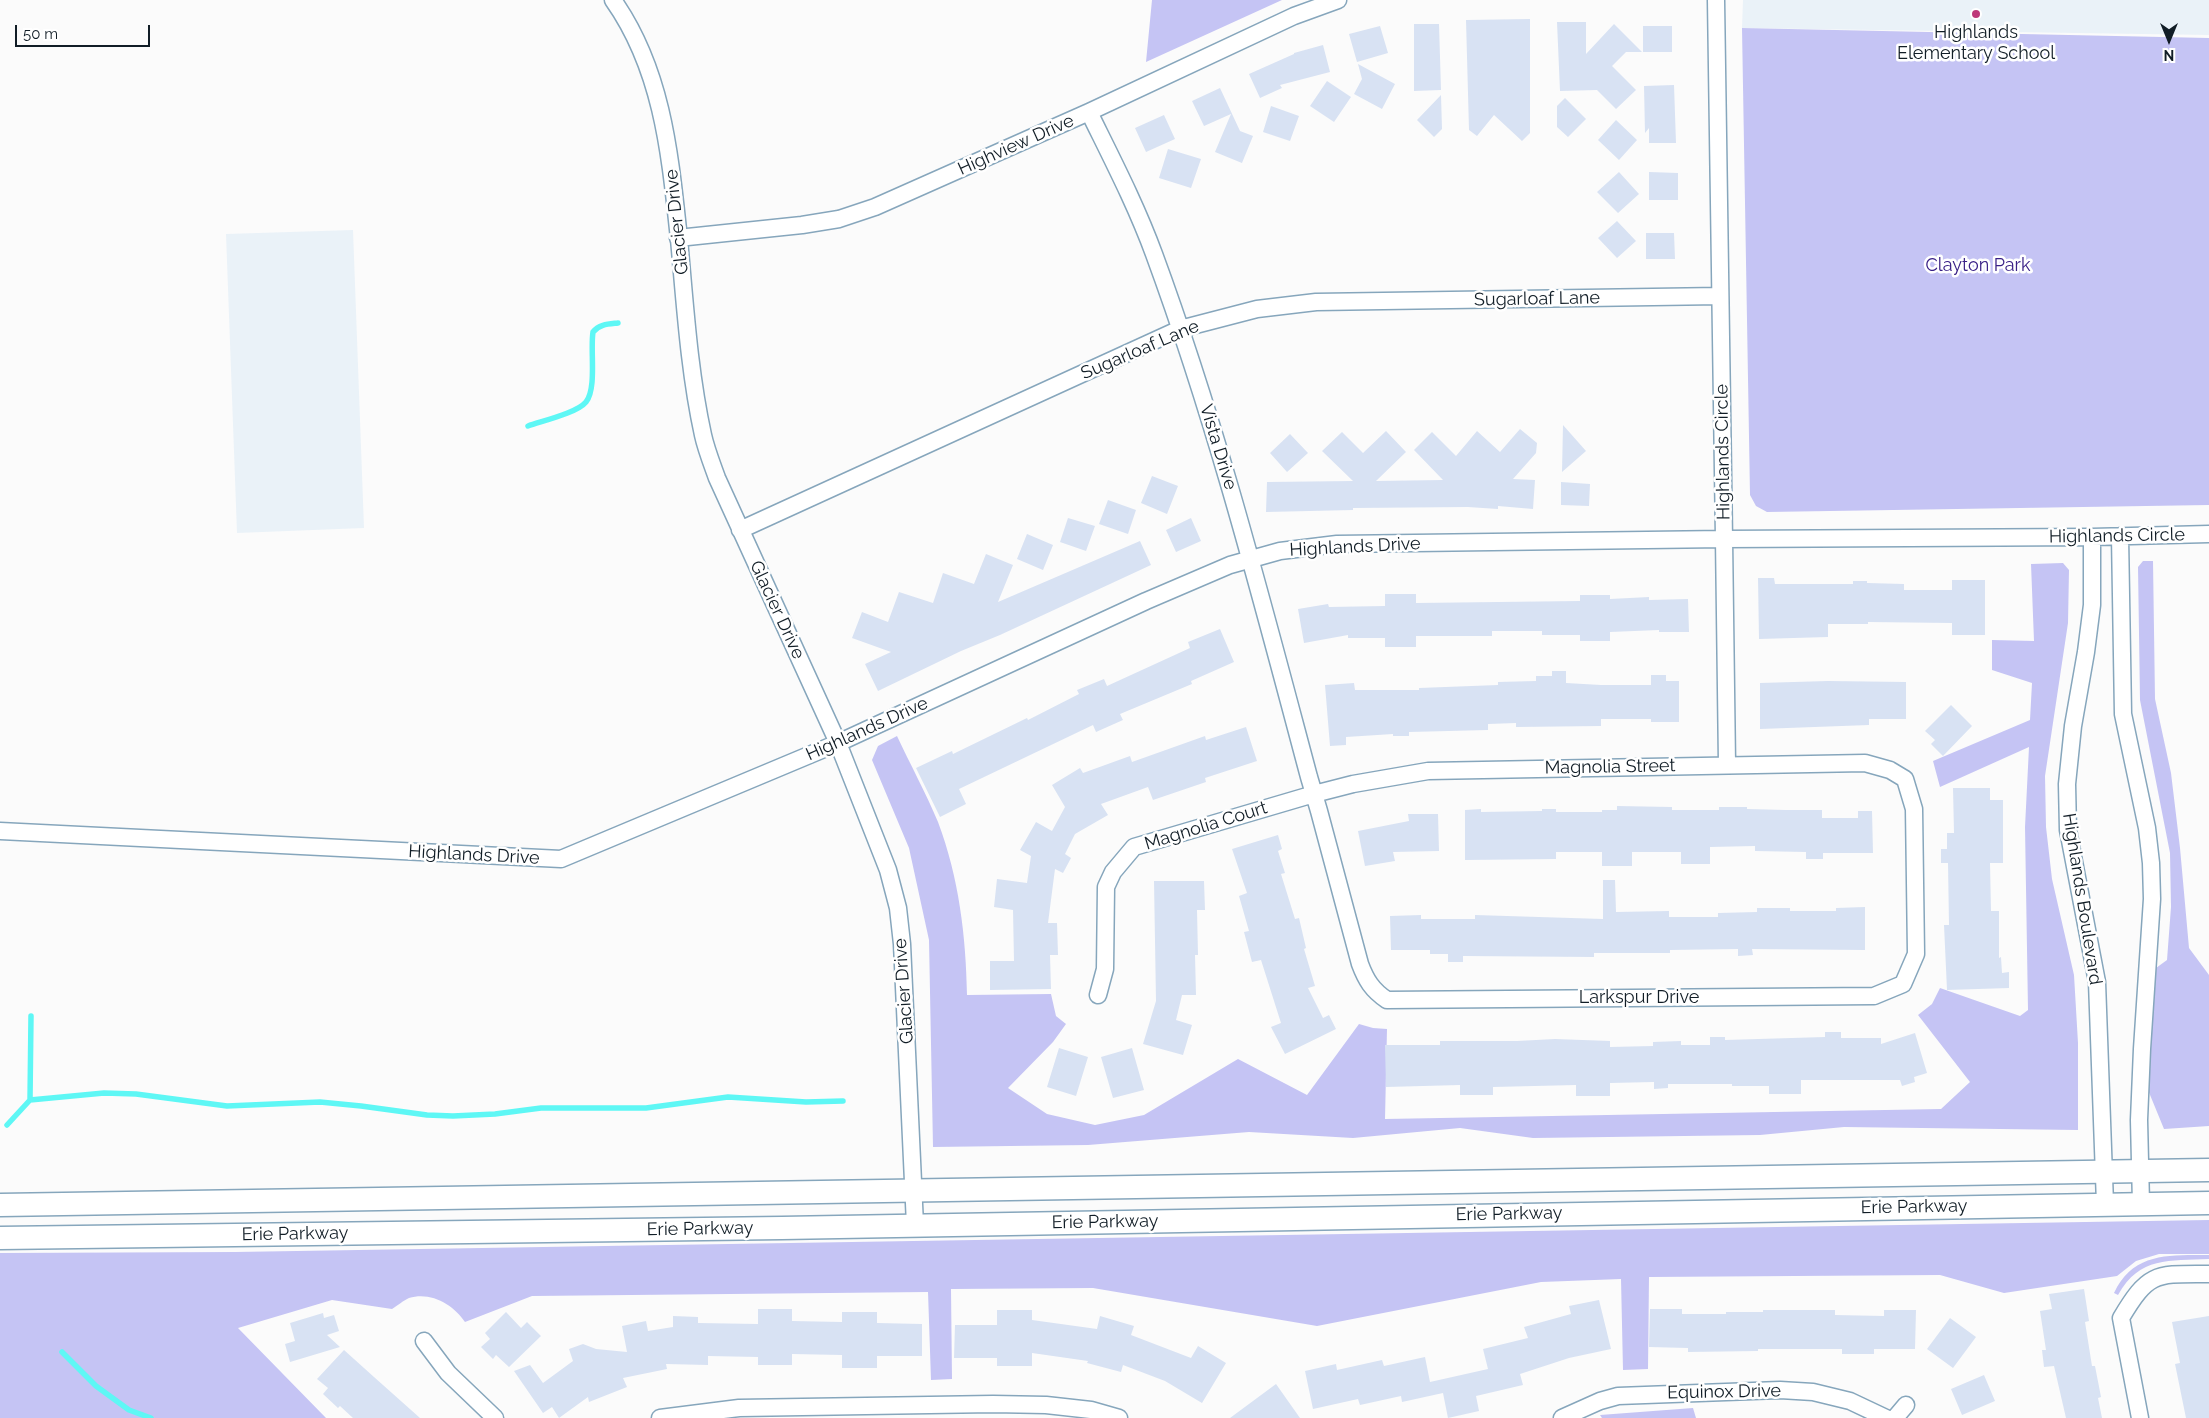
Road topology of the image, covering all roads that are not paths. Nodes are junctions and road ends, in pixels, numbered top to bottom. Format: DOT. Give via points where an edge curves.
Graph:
graph roads {
  1 [pos="613,0"];
  2 [pos="1338,0"];
  3 [pos="1716,0"];
  4 [pos="1090,112"];
  5 [pos="678,238"];
  6 [pos="1720,296"];
  7 [pos="1180,329"];
  8 [pos="740,530"];
  9 [pos="2209,534"];
  10 [pos="2120,536"];
  11 [pos="2092,537"];
  12 [pos="1724,539"];
  13 [pos="1250,558"];
  14 [pos="838,744"];
  15 [pos="1727,764"];
  16 [pos="1906,779"];
  17 [pos="1314,794"];
  18 [pos="0,831"];
  19 [pos="1098,995"];
  20 [pos="2209,1170"];
  21 [pos="2140,1171"];
  22 [pos="2104,1172"];
  23 [pos="914,1191"];
  24 [pos="2209,1203"];
  25 [pos="2105,1204"];
  26 [pos="2141,1204"];
  27 [pos="0,1205"];
  28 [pos="915,1225"];
  29 [pos="0,1238"];
  30 [pos="2209,1274"];
  31 [pos="424,1341"];
  32 [pos="1906,1405"];
  33 [pos="495,1418"];
  34 [pos="660,1418"];
  35 [pos="1119,1418"];
  36 [pos="1562,1418"];
  37 [pos="1886,1418"];
  38 [pos="1895,1418"];
  39 [pos="2140,1418"];
  1 -- 5 [label="street, Glacier Drive" via="638,46 660,104 672,164"];
  2 -- 4 [label="street, Highview Drive" via="1294,16"];
  3 -- 6 [label="street, Highlands Circle"];
  4 -- 5 [label="street, Highview Drive" via="875,207 839,219"];
  4 -- 7 [label="street, Vista Drive" via="1139,217"];
  5 -- 8 [label="street, Glacier Drive" via="703,436"];
  6 -- 7 [label="street, Sugarloaf Lane" via="1316,302 1257,309"];
  6 -- 12 [label="street, Highlands Circle"];
  7 -- 8 [label="street, Sugarloaf Lane"];
  7 -- 13 [label="street, Vista Drive" via="1218,443"];
  8 -- 14 [label="street, Glacier Drive"];
  9 -- 10 [label="street, Highlands Circle"];
  10 -- 11 [label="street, Highlands Circle"];
  10 -- 21 [label="street" via="2123,714 2147,828 2151,863"];
  11 -- 12 [label="street, Highlands Circle"];
  11 -- 22 [label="street, Highlands Boulevard" via="2092,605 2067,784 2068,830 2097,982"];
  12 -- 13 [label="street, Highlands Drive" via="1337,544"];
  12 -- 15 [label="street"];
  13 -- 14 [label="street, Highlands Drive" via="1146,601"];
  13 -- 17 [label="street, Vista Drive"];
  14 -- 18 [label="street, Highlands Drive" via="561,859"];
  14 -- 23 [label="street, Glacier Drive" via="873,828 898,908"];
  15 -- 16 [label="street, Magnolia Street" via="1865,763 1890,770"];
  15 -- 17 [label="street, Magnolia Street" via="1428,771"];
  16 -- 17 [label="street, Larkspur Drive" via="1914,809 1916,954 1903,984 1874,996 1386,1000 1366,981 1360,964"];
  17 -- 19 [label="street, Magnolia Court" via="1134,847 1113,872 1106,887 1105,969"];
  20 -- 21 [label="main road, Erie Parkway"];
  21 -- 22 [label="main road, Erie Parkway"];
  21 -- 26 [label="street"];
  22 -- 23 [label="main road, Erie Parkway"];
  22 -- 25 [label="street, Highlands Boulevard"];
  23 -- 27 [label="main road, Erie Parkway"];
  23 -- 28 [label="street, Glacier Drive"];
  24 -- 26 [label="main road, Erie Parkway"];
  25 -- 26 [label="main road, Erie Parkway"];
  25 -- 28 [label="main road, Erie Parkway"];
  28 -- 29 [label="main road, Erie Parkway"];
  30 -- 39 [label="street" via="2168,1274 2152,1280 2140,1289 2121,1318"];
  31 -- 33 [label="street" via="448,1373"];
  32 -- 38 [label="street"];
  34 -- 35 [label="street" via="739,1408 994,1404 1091,1410"];
  36 -- 37 [label="street, Equinox Drive" via="1618,1396 1780,1390 1814,1392 1850,1401"];
}
